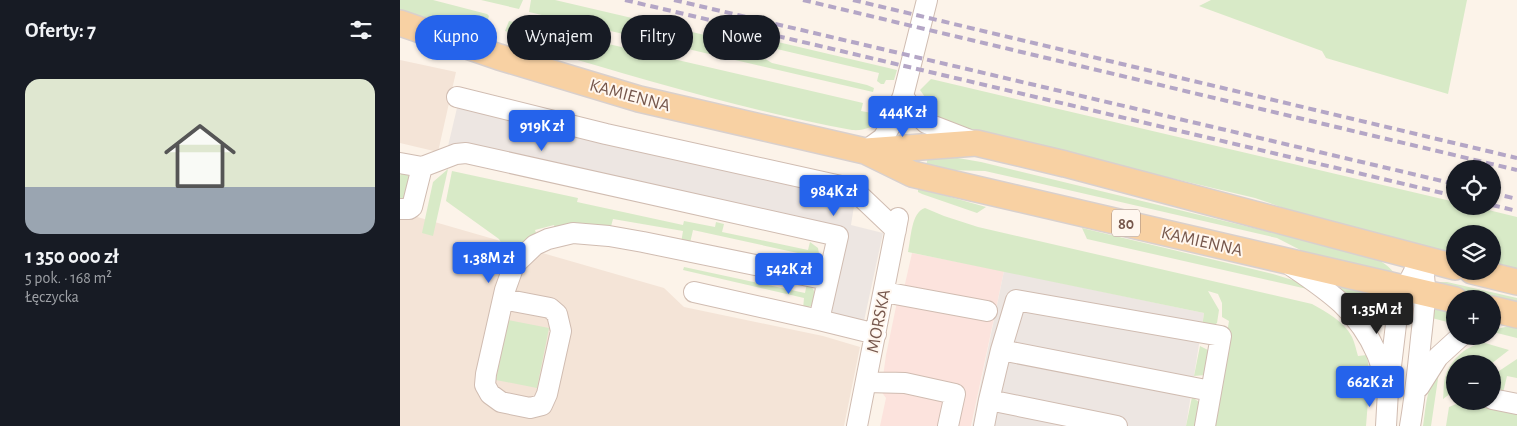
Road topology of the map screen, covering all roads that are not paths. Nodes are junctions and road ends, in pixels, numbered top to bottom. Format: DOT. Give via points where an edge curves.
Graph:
graph roads {
  1 [pos="927,0"];
  2 [pos="400,23"];
  3 [pos="903,96"];
  4 [pos="457,97"];
  5 [pos="976,143"];
  6 [pos="865,151"];
  7 [pos="400,163"];
  8 [pos="422,167"];
  9 [pos="401,214"];
  10 [pos="1421,258"];
  11 [pos="1280,259"];
  12 [pos="1446,265"];
  13 [pos="1501,278"];
  14 [pos="828,280"];
  15 [pos="1517,282"];
  16 [pos="1416,291"];
  17 [pos="694,292"];
  18 [pos="884,292"];
  19 [pos="1446,298"];
  20 [pos="503,299"];
  21 [pos="987,311"];
  22 [pos="1501,312"];
  23 [pos="1517,316"];
  24 [pos="819,320"];
  25 [pos="1501,320"];
  26 [pos="876,334"];
  27 [pos="1451,345"];
  28 [pos="1001,350"];
  29 [pos="866,382"];
  30 [pos="1211,390"];
  31 [pos="1388,391"];
  32 [pos="1416,393"];
  33 [pos="989,400"];
  34 [pos="1501,400"];
  35 [pos="1517,404"];
  36 [pos="857,426"];
  37 [pos="948,426"];
  38 [pos="984,426"];
  39 [pos="1117,426"];
  40 [pos="1205,426"];
  41 [pos="1386,426"];
  42 [pos="1410,426"];
  1 -- 3 [label="street"];
  2 -- 6 [label="main road, KAMIENNA / 80" via="639,99"];
  3 -- 5 [label="street" via="926,123"];
  3 -- 6 [label="street" via="883,138"];
  4 -- 18 [label="street, MORSKA" via="850,188 897,223"];
  5 -- 6 [label="main road, KAMIENNA / 80"];
  5 -- 10 [label="main road, KAMIENNA / 80"];
  6 -- 11 [label="main road, KAMIENNA / 80" via="912,174"];
  7 -- 8 [label="street"];
  8 -- 9 [label="street" via="412,207"];
  8 -- 14 [label="street" via="466,153 838,236"];
  10 -- 12 [label="main road, KAMIENNA / 80"];
  10 -- 16 [label="street"];
  11 -- 16 [label="main road, KAMIENNA / 80"];
  11 -- 31 [label="street" via="1342,303 1358,321 1377,355"];
  13 -- 15 [label="main road"];
  14 -- 20 [label="street" via="643,242 567,234 548,238 524,254 514,265"];
  14 -- 24 [label="street"];
  16 -- 19 [label="main road, KAMIENNA / 80"];
  16 -- 31 [label="street" via="1397,316"];
  16 -- 32 [label="street"];
  17 -- 24 [label="street"];
  18 -- 21 [label="street"];
  18 -- 26 [label="street, MORSKA"];
  20 -- 20 [label="street" via="485,385 500,402 530,408 542,405 561,331 557,314 550,308"];
  22 -- 23 [label="main road"];
  23 -- 25 [label="street"];
  24 -- 26 [label="street"];
  26 -- 29 [label="street, MORSKA"];
  27 -- 32 [label="street" via="1438,357"];
  28 -- 30 [label="street"];
  28 -- 30 [label="street" via="1016,300 1221,336"];
  28 -- 33 [label="street"];
  29 -- 36 [label="street, MORSKA"];
  29 -- 37 [label="street" via="904,383 955,394"];
  30 -- 40 [label="street"];
  31 -- 41 [label="street"];
  32 -- 42 [label="street"];
  33 -- 38 [label="street"];
  33 -- 39 [label="street"];
  34 -- 35 [label="street"];
}
